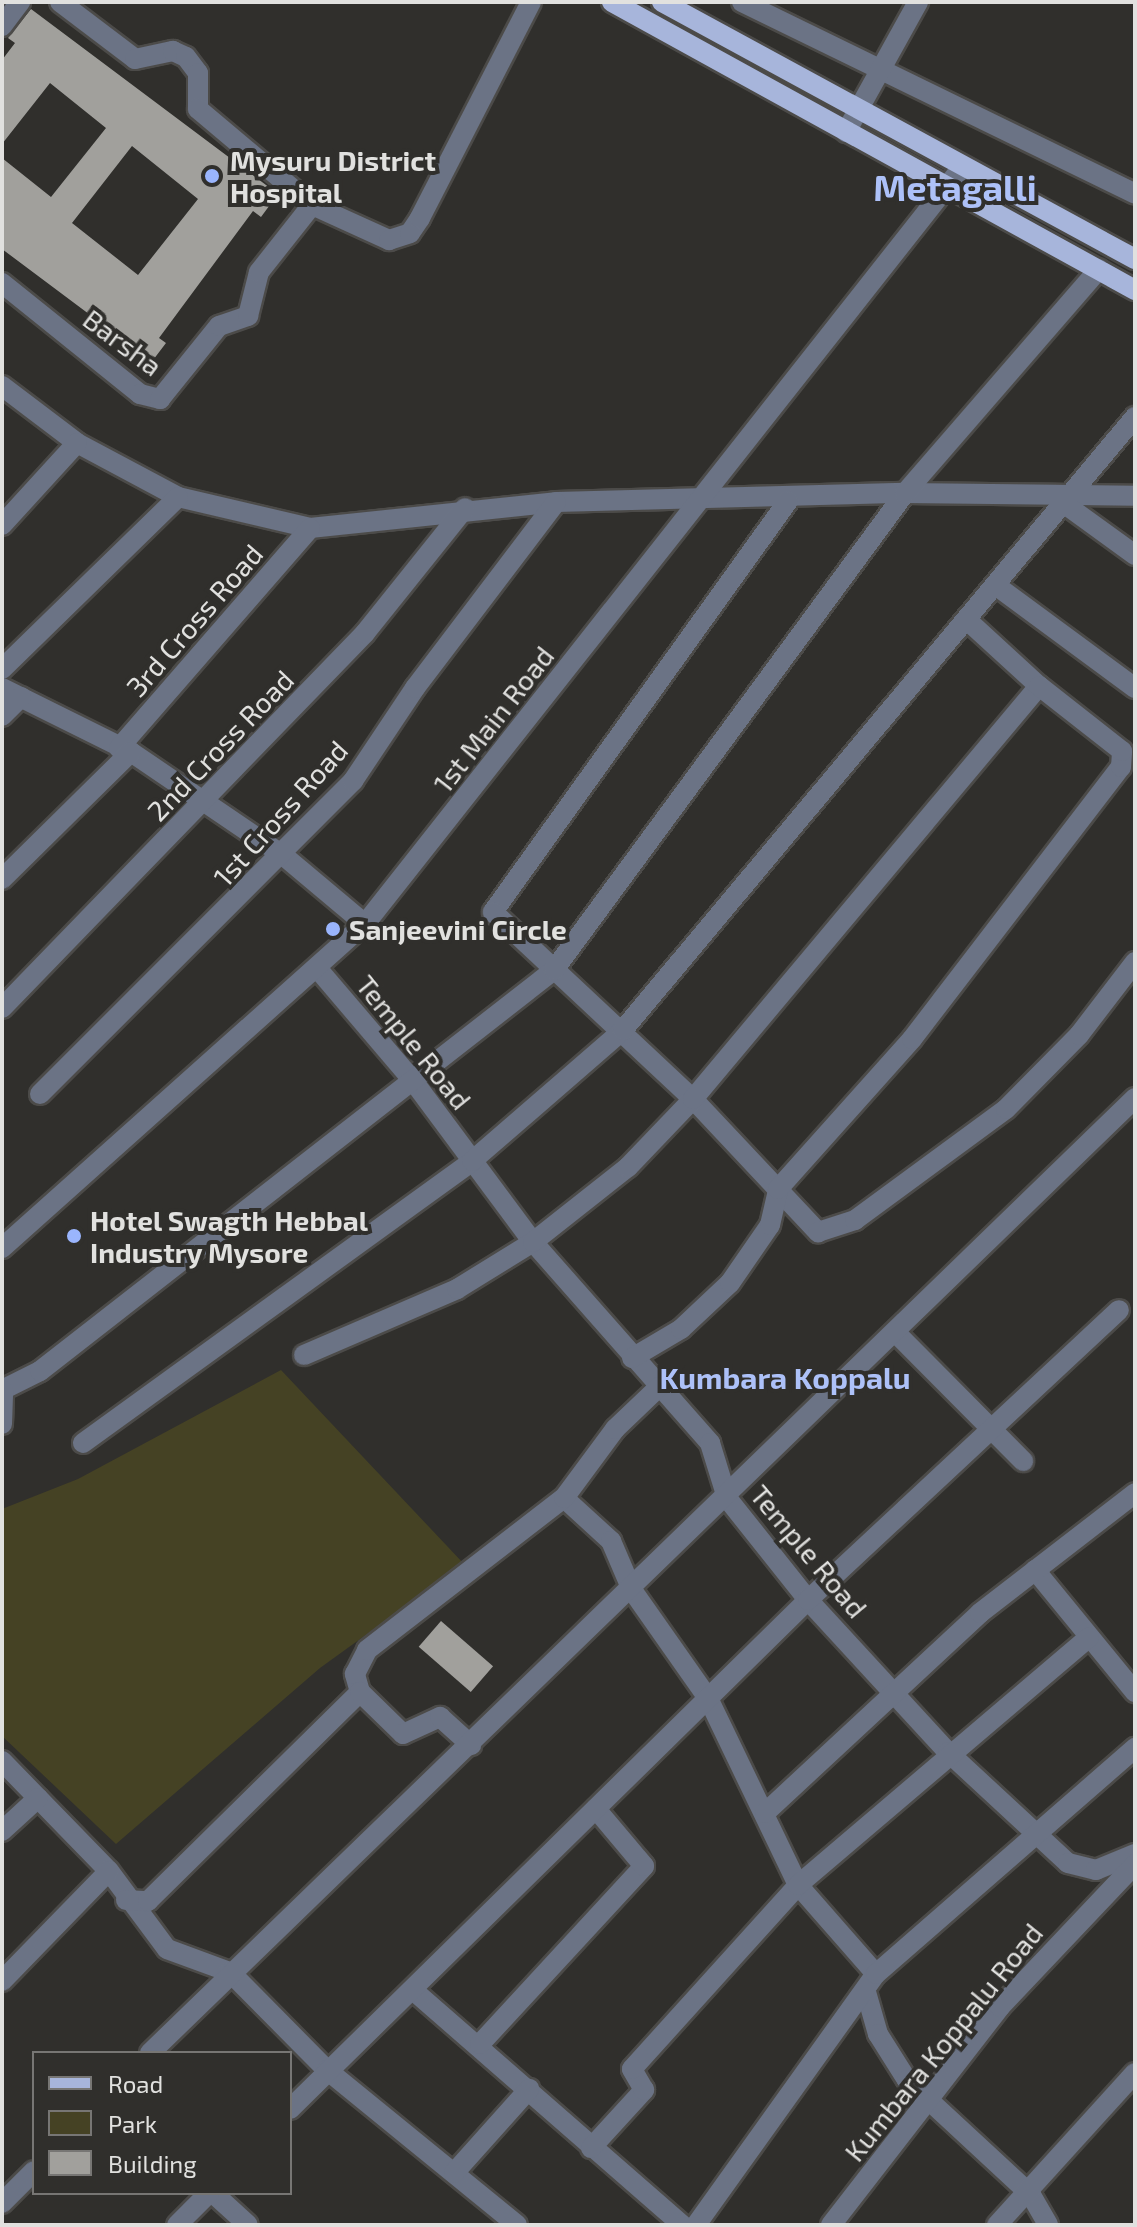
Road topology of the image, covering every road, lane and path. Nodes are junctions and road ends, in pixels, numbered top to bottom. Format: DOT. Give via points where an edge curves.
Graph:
graph roads {
  1 [pos="20,2"];
  2 [pos="60,2"];
  3 [pos="531,2"];
  4 [pos="612,2"];
  5 [pos="662,2"];
  6 [pos="742,2"];
  7 [pos="918,2"];
  8 [pos="2,26"];
  9 [pos="883,67"];
  10 [pos="857,111"];
  11 [pos="846,132"];
  12 [pos="963,166"];
  13 [pos="949,188"];
  14 [pos="1135,194"];
  15 [pos="312,205"];
  16 [pos="1135,259"];
  17 [pos="1099,269"];
  18 [pos="2,283"];
  19 [pos="1135,290"];
  20 [pos="2,386"];
  21 [pos="1135,417"];
  22 [pos="77,443"];
  23 [pos="905,493"];
  24 [pos="1135,496"];
  25 [pos="178,497"];
  26 [pos="705,497"];
  27 [pos="1071,499"];
  28 [pos="788,501"];
  29 [pos="556,502"];
  30 [pos="465,508"];
  31 [pos="2,525"];
  32 [pos="310,528"];
  33 [pos="1135,555"];
  34 [pos="998,587"];
  35 [pos="968,621"];
  36 [pos="2,669"];
  37 [pos="1039,686"];
  38 [pos="2,688"];
  39 [pos="1135,688"];
  40 [pos="21,697"];
  41 [pos="2,716"];
  42 [pos="125,750"];
  43 [pos="206,801"];
  44 [pos="284,856"];
  45 [pos="2,879"];
  46 [pos="365,924"];
  47 [pos="1135,962"];
  48 [pos="317,968"];
  49 [pos="554,970"];
  50 [pos="2,1008"];
  51 [pos="623,1030"];
  52 [pos="414,1082"];
  53 [pos="40,1094"];
  54 [pos="1135,1098"];
  55 [pos="693,1099"];
  56 [pos="472,1161"];
  57 [pos="778,1189"];
  58 [pos="533,1242"];
  59 [pos="2,1248"];
  60 [pos="1119,1310"];
  61 [pos="895,1332"];
  62 [pos="304,1355"];
  63 [pos="632,1358"];
  64 [pos="659,1387"];
  65 [pos="2,1391"];
  66 [pos="2,1424"];
  67 [pos="992,1427"];
  68 [pos="83,1443"];
  69 [pos="1023,1461"];
  70 [pos="1135,1493"];
  71 [pos="564,1498"];
  72 [pos="727,1498"];
  73 [pos="1035,1570"];
  74 [pos="632,1590"];
  75 [pos="808,1600"];
  76 [pos="1089,1637"];
  77 [pos="360,1692"];
  78 [pos="1135,1692"];
  79 [pos="898,1694"];
  80 [pos="708,1698"];
  81 [pos="471,1745"];
  82 [pos="1135,1748"];
  83 [pos="948,1752"];
  84 [pos="2,1761"];
  85 [pos="38,1798"];
  86 [pos="596,1809"];
  87 [pos="765,1813"];
  88 [pos="2,1831"];
  89 [pos="1033,1831"];
  90 [pos="1135,1854"];
  91 [pos="1135,1864"];
  92 [pos="109,1871"];
  93 [pos="798,1885"];
  94 [pos="126,1900"];
  95 [pos="230,1972"];
  96 [pos="2,1981"];
  97 [pos="871,1983"];
  98 [pos="414,1991"];
  99 [pos="480,2044"];
  100 [pos="152,2051"];
  101 [pos="327,2070"];
  102 [pos="1135,2073"];
  103 [pos="529,2089"];
  104 [pos="932,2100"];
  105 [pos="292,2107"];
  106 [pos="591,2148"];
  107 [pos="32,2173"];
  108 [pos="454,2173"];
  109 [pos="209,2195"];
  110 [pos="213,2195"];
  111 [pos="1031,2195"];
  112 [pos="2,2203"];
  113 [pos="506,2222"];
  114 [pos="177,2225"];
  115 [pos="248,2225"];
  116 [pos="682,2225"];
  117 [pos="696,2225"];
  118 [pos="831,2225"];
  119 [pos="997,2225"];
  120 [pos="1048,2225"];
  1 -- 8 [label="street"];
  2 -- 15 [label="street" via="135,59 173,51 186,57 198,73 198,109"];
  3 -- 15 [label="street" via="410,233 400,239 375,237"];
  4 -- 11 [label="main road"];
  5 -- 10 [label="main road"];
  6 -- 9 [label="street"];
  7 -- 9 [label="street"];
  9 -- 10 [label="street"];
  9 -- 14 [label="street"];
  10 -- 11 [label="street"];
  10 -- 12 [label="main road"];
  11 -- 13 [label="main road"];
  12 -- 13 [label="street, 1st Main Road"];
  12 -- 16 [label="main road"];
  13 -- 17 [label="main road"];
  13 -- 26 [label="street, 1st Main Road"];
  15 -- 18 [label="street, Barsha" via="259,272 248,316 219,326 160,399 140,394"];
  17 -- 19 [label="main road"];
  17 -- 23 [label="street"];
  20 -- 22 [label="street"];
  21 -- 27 [label="street"];
  22 -- 25 [label="street"];
  22 -- 31 [label="street"];
  23 -- 27 [label="street"];
  23 -- 28 [label="street"];
  23 -- 49 [label="street"];
  24 -- 27 [label="street"];
  25 -- 32 [label="street"];
  25 -- 36 [label="street"];
  26 -- 28 [label="street"];
  26 -- 29 [label="street"];
  26 -- 46 [label="street, 1st Main Road"];
  27 -- 33 [label="street"];
  27 -- 34 [label="street"];
  28 -- 49 [label="street" via="493,912"];
  29 -- 30 [label="street"];
  29 -- 44 [label="street, 1st Cross Road" via="353,781"];
  30 -- 32 [label="street"];
  30 -- 43 [label="street, 2nd Cross Road" via="365,633"];
  32 -- 42 [label="street, 3rd Cross Road"];
  34 -- 35 [label="street"];
  34 -- 39 [label="street"];
  35 -- 37 [label="street"];
  35 -- 51 [label="street"];
  37 -- 55 [label="street"];
  37 -- 57 [label="street" via="1126,759 912,1039"];
  38 -- 40 [label="street"];
  40 -- 41 [label="street"];
  40 -- 42 [label="street"];
  42 -- 43 [label="street"];
  42 -- 45 [label="street, 3rd Cross Road"];
  43 -- 44 [label="street"];
  43 -- 50 [label="street, 2nd Cross Road"];
  44 -- 46 [label="street"];
  44 -- 53 [label="street, 1st Cross Road"];
  46 -- 48 [label="street, 1st Main Road"];
  47 -- 57 [label="street" via="1079,1035 1006,1109 855,1220 818,1232"];
  48 -- 52 [label="street, Temple Road"];
  48 -- 59 [label="street, 1st Main Road"];
  49 -- 51 [label="street"];
  49 -- 52 [label="street"];
  51 -- 55 [label="street"];
  51 -- 56 [label="street"];
  52 -- 56 [label="street, Temple Road"];
  52 -- 65 [label="street" via="40,1371"];
  54 -- 61 [label="street"];
  55 -- 57 [label="street"];
  55 -- 58 [label="street" via="628,1167"];
  56 -- 58 [label="street, Temple Road"];
  56 -- 68 [label="street"];
  57 -- 63 [label="street" via="770,1225 730,1283 681,1329"];
  58 -- 62 [label="street" via="457,1289"];
  58 -- 63 [label="street, Temple Road"];
  60 -- 67 [label="street"];
  61 -- 67 [label="street"];
  61 -- 72 [label="street"];
  63 -- 64 [label="street, Temple Road"];
  64 -- 71 [label="street" via="615,1429"];
  64 -- 72 [label="street, Temple Road" via="710,1443"];
  65 -- 66 [label="street"];
  67 -- 69 [label="street"];
  67 -- 75 [label="street"];
  70 -- 73 [label="street"];
  71 -- 74 [label="street" via="611,1541"];
  71 -- 77 [label="street" via="367,1650 355,1674"];
  72 -- 74 [label="street"];
  72 -- 75 [label="street, Temple Road"];
  73 -- 76 [label="street"];
  73 -- 79 [label="street" via="980,1613"];
  74 -- 80 [label="street"];
  74 -- 81 [label="street"];
  75 -- 79 [label="street, Temple Road"];
  75 -- 80 [label="street"];
  76 -- 78 [label="street"];
  76 -- 83 [label="street"];
  77 -- 81 [label="street" via="403,1734 440,1717"];
  77 -- 94 [label="street" via="148,1901"];
  79 -- 83 [label="street, Temple Road"];
  79 -- 87 [label="street"];
  80 -- 86 [label="street"];
  80 -- 87 [label="street"];
  81 -- 95 [label="street"];
  82 -- 89 [label="street"];
  83 -- 89 [label="street, Temple Road"];
  83 -- 93 [label="street"];
  84 -- 85 [label="street"];
  85 -- 88 [label="street"];
  85 -- 92 [label="street"];
  86 -- 98 [label="street"];
  86 -- 99 [label="street" via="644,1866"];
  87 -- 93 [label="street"];
  89 -- 90 [label="street, Temple Road" via="1068,1863 1096,1870"];
  89 -- 97 [label="street"];
  91 -- 104 [label="street, Kumbara Koppalu Road" via="1000,2007"];
  92 -- 94 [label="street"];
  92 -- 96 [label="street"];
  93 -- 97 [label="street"];
  93 -- 106 [label="street" via="632,2069 644,2090"];
  94 -- 95 [label="street" via="167,1949"];
  95 -- 100 [label="street"];
  95 -- 101 [label="street"];
  97 -- 104 [label="street" via="878,2034 907,2080"];
  97 -- 117 [label="street"];
  98 -- 99 [label="street"];
  98 -- 101 [label="street"];
  99 -- 103 [label="street"];
  101 -- 105 [label="street"];
  101 -- 108 [label="street"];
  102 -- 111 [label="street"];
  103 -- 106 [label="street"];
  103 -- 108 [label="street"];
  104 -- 111 [label="street"];
  104 -- 118 [label="street, Kumbara Koppalu Road"];
  106 -- 116 [label="street"];
  107 -- 112 [label="street"];
  108 -- 113 [label="street"];
  109 -- 114 [label="street"];
  110 -- 115 [label="street"];
  111 -- 119 [label="street"];
  111 -- 120 [label="street"];
}
